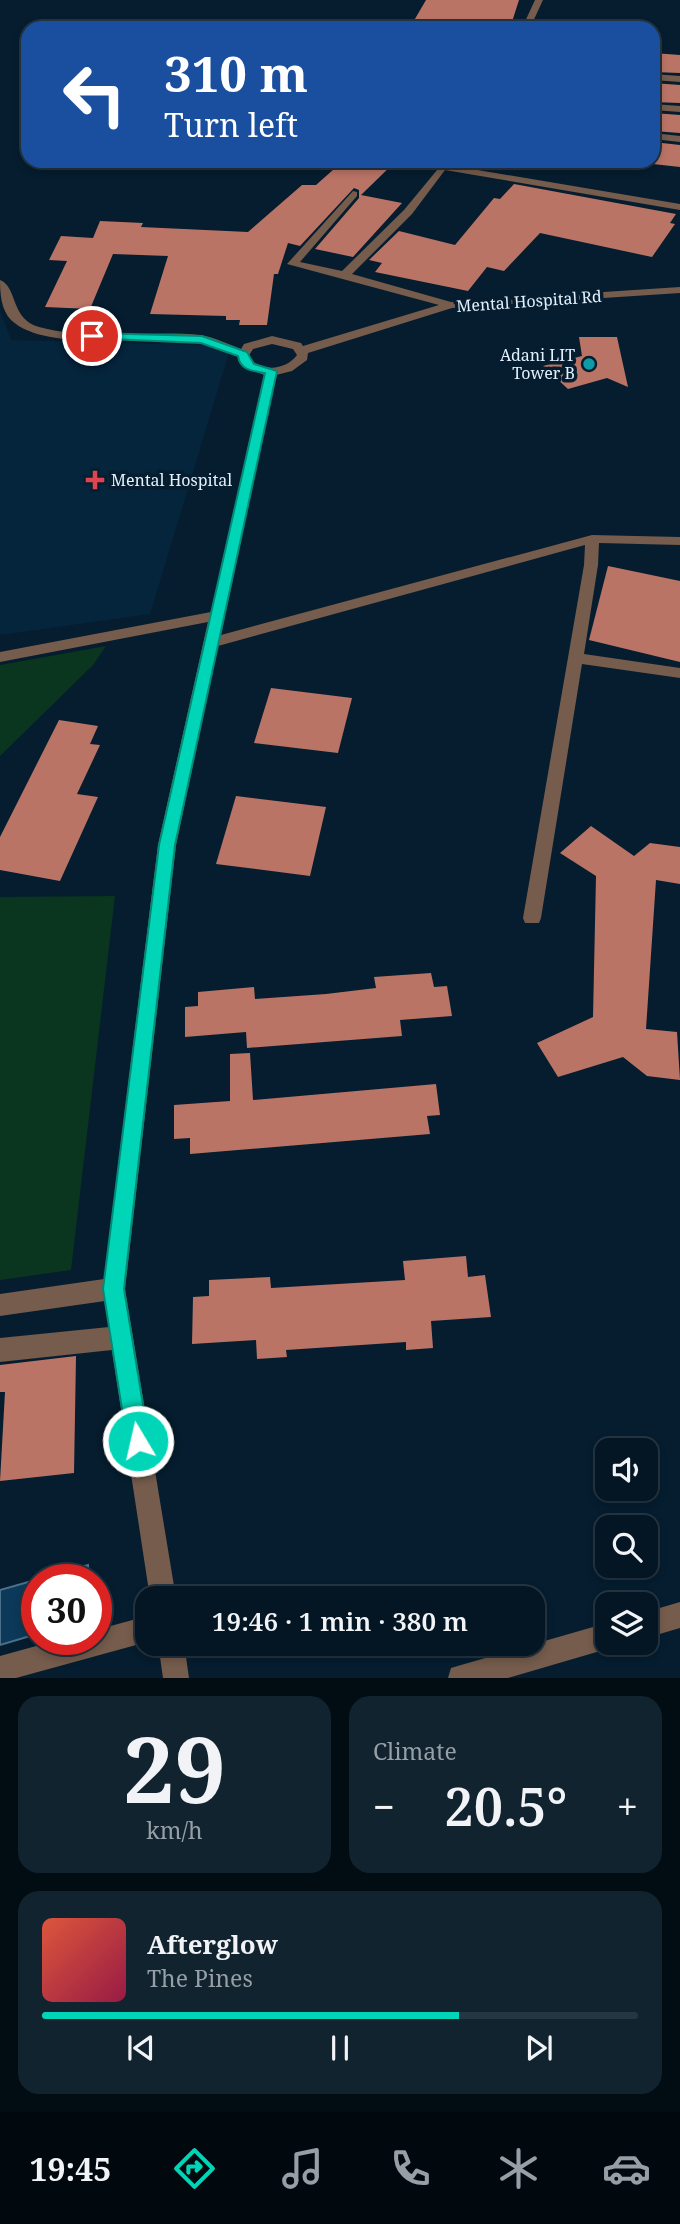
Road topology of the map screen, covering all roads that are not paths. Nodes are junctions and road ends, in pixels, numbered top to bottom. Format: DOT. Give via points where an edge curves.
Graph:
graph roads {
  1 [pos="539,0"];
  2 [pos="529,21"];
  3 [pos="660,78"];
  4 [pos="680,79"];
  5 [pos="660,108"];
  6 [pos="680,109"];
  7 [pos="660,137"];
  8 [pos="680,139"];
  9 [pos="441,168"];
  10 [pos="448,168"];
  11 [pos="354,194"];
  12 [pos="680,207"];
  13 [pos="344,275"];
  14 [pos="0,283"];
  15 [pos="680,290"];
  16 [pos="451,306"];
  17 [pos="301,351"];
  18 [pos="243,354"];
  19 [pos="271,371"];
  20 [pos="592,539"];
  21 [pos="680,541"];
  22 [pos="217,616"];
  23 [pos="210,643"];
  24 [pos="0,657"];
  25 [pos="575,658"];
  26 [pos="680,673"];
  27 [pos="532,918"];
  28 [pos="114,1289"];
  29 [pos="0,1305"];
  30 [pos="122,1337"];
  31 [pos="0,1350"];
  32 [pos="161,1586"];
  33 [pos="680,1615"];
  34 [pos="658,1621"];
  35 [pos="135,1632"];
  36 [pos="595,1639"];
  37 [pos="173,1656"];
  38 [pos="0,1669"];
  39 [pos="176,1678"];
  40 [pos="461,1678"];
  1 -- 2 [label="street"];
  3 -- 4 [label="street"];
  5 -- 6 [label="street"];
  7 -- 8 [label="street"];
  9 -- 13 [label="street" via="408,212"];
  10 -- 12 [label="street"];
  11 -- 13 [label="street" via="293,264"];
  13 -- 16 [label="street"];
  14 -- 18 [label="street" via="14,317 32,329 65,335 202,339"];
  15 -- 16 [label="street, Mental Hospital Rd"];
  16 -- 17 [label="street, Mental Hospital Rd"];
  17 -- 18 [label="street" via="289,342 272,340 254,343"];
  17 -- 19 [label="street" via="296,365"];
  18 -- 19 [label="street" via="250,367"];
  19 -- 22 [label="street"];
  20 -- 21 [label="street"];
  20 -- 23 [label="street"];
  20 -- 25 [label="street"];
  22 -- 23 [label="street"];
  22 -- 24 [label="street"];
  23 -- 28 [label="street" via="167,845"];
  25 -- 26 [label="street"];
  25 -- 27 [label="street"];
  28 -- 29 [label="street"];
  28 -- 30 [label="street"];
  30 -- 31 [label="street"];
  30 -- 32 [label="street"];
  33 -- 34 [label="street"];
  35 -- 38 [label="street"];
  36 -- 40 [label="street"];
  37 -- 39 [label="street"];
}
